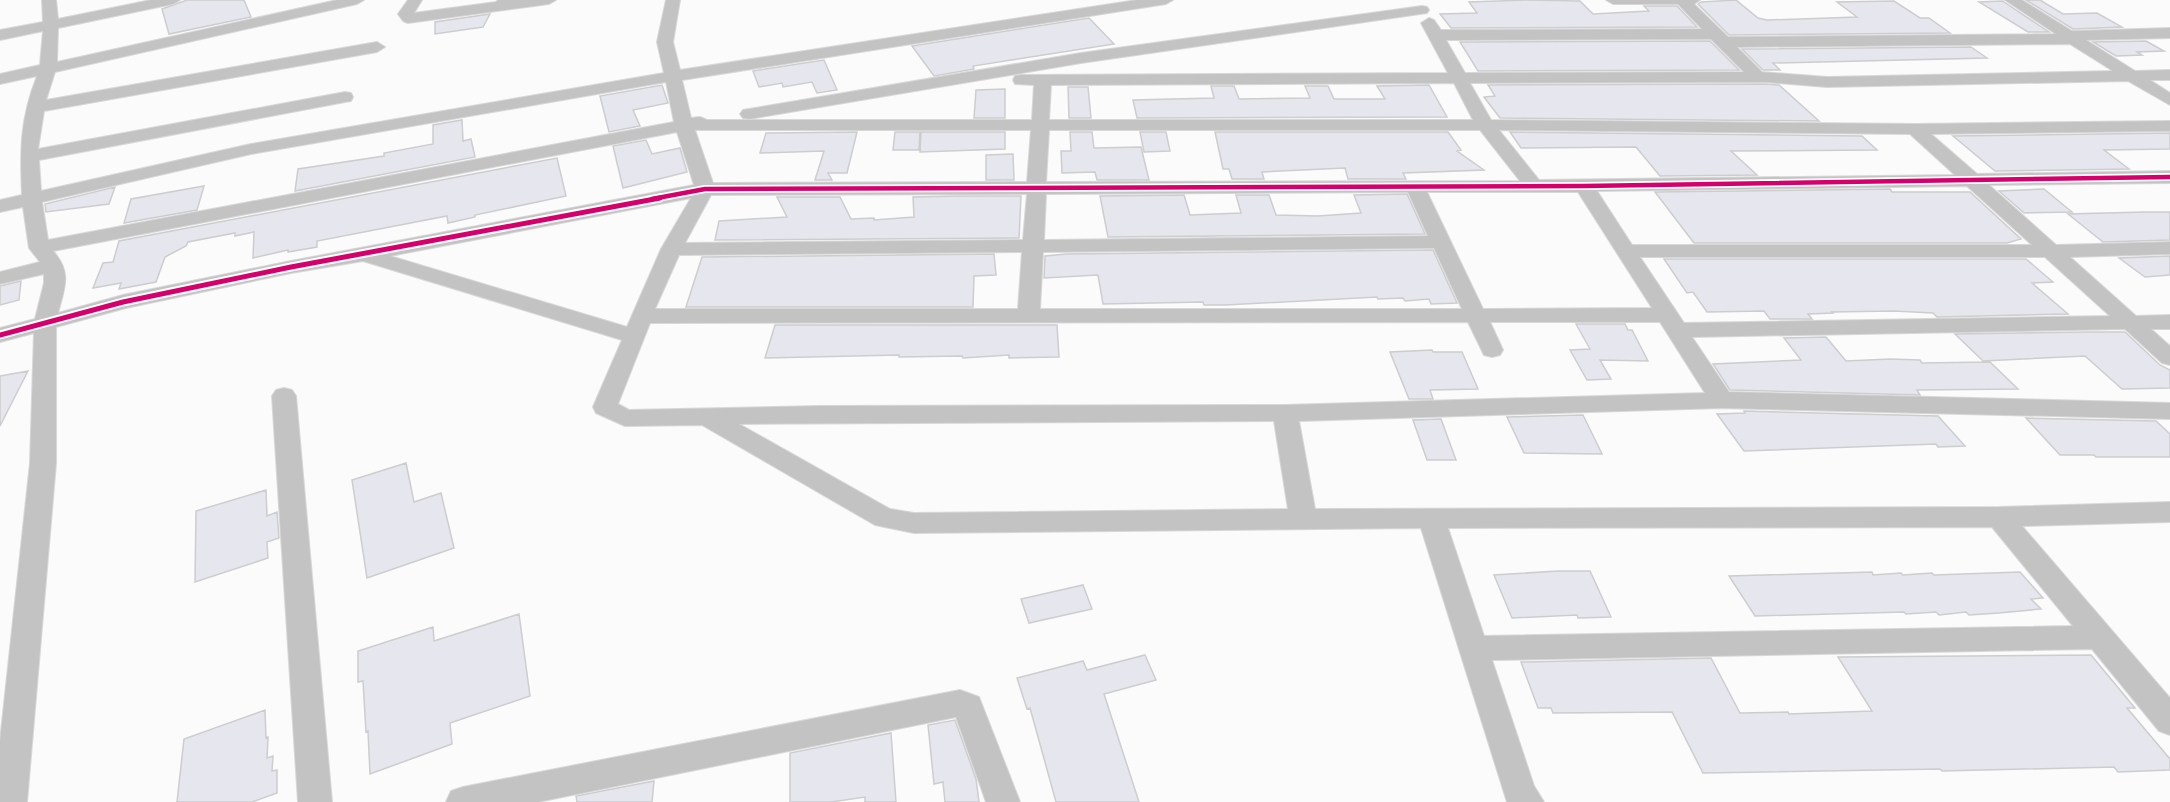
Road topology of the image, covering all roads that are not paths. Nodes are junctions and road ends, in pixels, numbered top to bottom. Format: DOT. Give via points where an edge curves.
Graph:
graph roads {
  1 [pos="49,0"];
  2 [pos="172,0"];
  3 [pos="357,0"];
  4 [pos="415,0"];
  5 [pos="549,0"];
  6 [pos="673,0"];
  7 [pos="1166,0"];
  8 [pos="1613,0"];
  9 [pos="1682,0"];
  10 [pos="1692,0"];
  11 [pos="2012,0"];
  12 [pos="503,3"];
  13 [pos="1420,5"];
  14 [pos="51,25"];
  15 [pos="2170,33"];
  16 [pos="0,35"];
  17 [pos="1436,35"];
  18 [pos="2070,37"];
  19 [pos="1719,38"];
  20 [pos="377,47"];
  21 [pos="48,69"];
  22 [pos="975,75"];
  23 [pos="2170,75"];
  24 [pos="672,76"];
  25 [pos="1460,76"];
  26 [pos="2130,76"];
  27 [pos="1758,77"];
  28 [pos="0,79"];
  29 [pos="1043,80"];
  30 [pos="345,97"];
  31 [pos="2170,100"];
  32 [pos="36,107"];
  33 [pos="684,125"];
  34 [pos="1485,125"];
  35 [pos="2170,126"];
  36 [pos="1039,127"];
  37 [pos="1916,129"];
  38 [pos="30,156"];
  39 [pos="2170,177"];
  40 [pos="1972,182"];
  41 [pos="1038,186"];
  42 [pos="1534,186"];
  43 [pos="1584,186"];
  44 [pos="1415,187"];
  45 [pos="705,189"];
  46 [pos="32,199"];
  47 [pos="0,207"];
  48 [pos="1442,242"];
  49 [pos="1032,245"];
  50 [pos="2170,248"];
  51 [pos="671,249"];
  52 [pos="1627,251"];
  53 [pos="2049,251"];
  54 [pos="363,255"];
  55 [pos="46,256"];
  56 [pos="0,278"];
  57 [pos="1476,314"];
  58 [pos="1029,315"];
  59 [pos="45,322"];
  60 [pos="1672,322"];
  61 [pos="2170,322"];
  62 [pos="2128,323"];
  63 [pos="638,326"];
  64 [pos="0,335"];
  65 [pos="1492,350"];
  66 [pos="2170,358"];
  67 [pos="284,396"];
  68 [pos="1722,400"];
  69 [pos="2170,411"];
  70 [pos="1285,413"];
  71 [pos="706,416"];
  72 [pos="2170,512"];
  73 [pos="1999,518"];
  74 [pos="1303,519"];
  75 [pos="1431,519"];
  76 [pos="2100,637"];
  77 [pos="1472,648"];
  78 [pos="2170,721"];
  79 [pos="10,802"];
  80 [pos="315,802"];
  81 [pos="463,802"];
  82 [pos="1003,802"];
  83 [pos="1527,802"];
  1 -- 14 [label="street"];
  2 -- 14 [label="street"];
  3 -- 21 [label="street"];
  4 -- 12 [label="street" via="406,14 408,18"];
  5 -- 12 [label="street"];
  6 -- 24 [label="street" via="664,42"];
  7 -- 24 [label="street"];
  8 -- 9 [label="street"];
  9 -- 10 [label="street"];
  9 -- 19 [label="street"];
  11 -- 18 [label="street"];
  13 -- 17 [label="street"];
  13 -- 22 [label="street"];
  14 -- 16 [label="street"];
  14 -- 21 [label="street"];
  15 -- 18 [label="street"];
  17 -- 19 [label="street"];
  17 -- 25 [label="street"];
  18 -- 19 [label="street"];
  18 -- 26 [label="street"];
  19 -- 27 [label="street"];
  20 -- 32 [label="street"];
  21 -- 28 [label="street"];
  21 -- 32 [label="street"];
  22 -- 29 [label="street" via="982,80"];
  22 -- 33 [label="street"];
  23 -- 26 [label="street"];
  24 -- 33 [label="street"];
  24 -- 46 [label="street" via="251,149"];
  25 -- 27 [label="street"];
  25 -- 29 [label="street"];
  25 -- 34 [label="street"];
  26 -- 27 [label="street" via="1827,82"];
  26 -- 31 [label="street"];
  29 -- 36 [label="street"];
  30 -- 38 [label="street"];
  32 -- 38 [label="street"];
  33 -- 36 [label="street"];
  33 -- 45 [label="street"];
  33 -- 55 [label="street"];
  34 -- 36 [label="street"];
  34 -- 37 [label="street"];
  34 -- 42 [label="street"];
  35 -- 37 [label="street"];
  36 -- 41 [label="street"];
  37 -- 40 [label="street"];
  38 -- 46 [label="street"];
  39 -- 40 [label="street"];
  40 -- 43 [label="street"];
  40 -- 53 [label="street"];
  41 -- 44 [label="street"];
  41 -- 45 [label="street"];
  41 -- 49 [label="street"];
  42 -- 43 [label="street"];
  42 -- 44 [label="street"];
  43 -- 52 [label="street"];
  44 -- 48 [label="street"];
  45 -- 51 [label="street"];
  45 -- 54 [label="street"];
  46 -- 47 [label="street"];
  46 -- 55 [label="street"];
  48 -- 49 [label="street"];
  48 -- 57 [label="street"];
  49 -- 51 [label="street"];
  49 -- 58 [label="street"];
  50 -- 53 [label="street"];
  51 -- 63 [label="street"];
  52 -- 53 [label="street"];
  52 -- 60 [label="street"];
  53 -- 62 [label="street"];
  54 -- 59 [label="street" via="156,295"];
  54 -- 63 [label="street"];
  55 -- 56 [label="street"];
  55 -- 59 [label="street" via="55,283"];
  57 -- 58 [label="street"];
  57 -- 60 [label="street"];
  57 -- 65 [label="street"];
  58 -- 63 [label="street"];
  59 -- 64 [label="street"];
  59 -- 79 [label="street" via="43,463"];
  60 -- 62 [label="street"];
  60 -- 68 [label="street"];
  61 -- 62 [label="street"];
  62 -- 66 [label="street"];
  63 -- 71 [label="street" via="605,407 625,418"];
  67 -- 80 [label="street"];
  68 -- 69 [label="street"];
  68 -- 70 [label="street"];
  70 -- 71 [label="street"];
  70 -- 74 [label="street"];
  71 -- 74 [label="street" via="884,518 914,523"];
  72 -- 73 [label="street"];
  73 -- 75 [label="street"];
  73 -- 76 [label="street"];
  74 -- 75 [label="street"];
  75 -- 77 [label="street"];
  76 -- 77 [label="street"];
  76 -- 78 [label="street"];
  77 -- 83 [label="street" via="1520,794"];
  81 -- 82 [label="street" via="960,703 968,706"];
}
